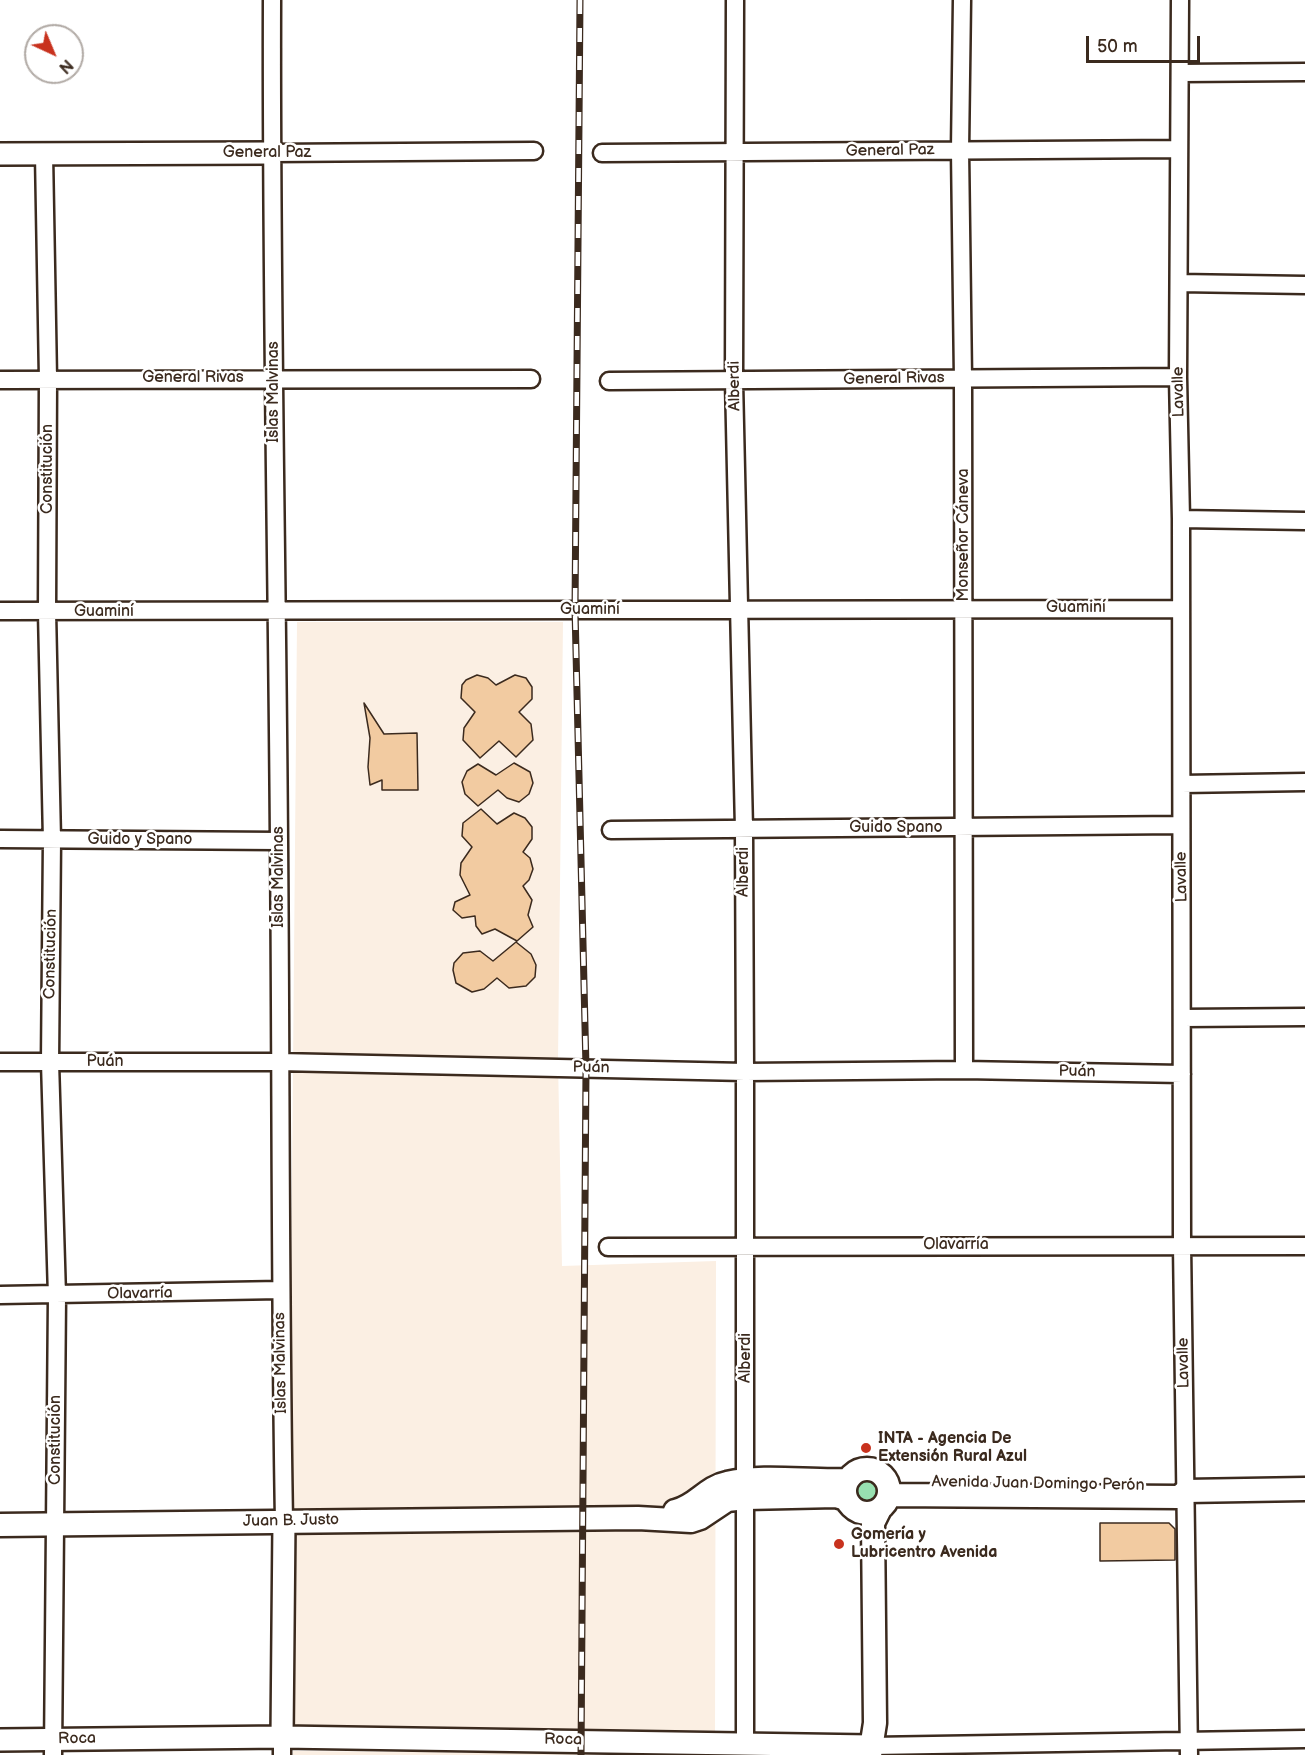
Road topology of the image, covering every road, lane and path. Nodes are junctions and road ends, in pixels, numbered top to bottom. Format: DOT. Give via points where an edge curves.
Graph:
graph roads {
  1 [pos="272,0"];
  2 [pos="735,0"];
  3 [pos="962,0"];
  4 [pos="1180,0"];
  5 [pos="1305,72"];
  6 [pos="1181,73"];
  7 [pos="1178,149"];
  8 [pos="960,150"];
  9 [pos="534,151"];
  10 [pos="272,153"];
  11 [pos="602,153"];
  12 [pos="0,154"];
  13 [pos="44,154"];
  14 [pos="735,154"];
  15 [pos="1179,283"];
  16 [pos="1305,285"];
  17 [pos="274,377"];
  18 [pos="1178,377"];
  19 [pos="48,379"];
  20 [pos="531,379"];
  21 [pos="963,379"];
  22 [pos="0,380"];
  23 [pos="609,381"];
  24 [pos="734,381"];
  25 [pos="1181,519"];
  26 [pos="1305,520"];
  27 [pos="964,608"];
  28 [pos="1180,609"];
  29 [pos="739,610"];
  30 [pos="0,611"];
  31 [pos="47,612"];
  32 [pos="275,612"];
  33 [pos="1305,782"];
  34 [pos="1182,784"];
  35 [pos="1181,825"];
  36 [pos="964,827"];
  37 [pos="744,829"];
  38 [pos="611,830"];
  39 [pos="0,839"];
  40 [pos="52,840"];
  41 [pos="279,841"];
  42 [pos="1305,1017"];
  43 [pos="1183,1018"];
  44 [pos="0,1062"];
  45 [pos="50,1062"];
  46 [pos="279,1062"];
  47 [pos="964,1070"];
  48 [pos="746,1072"];
  49 [pos="1182,1074"];
  50 [pos="746,1245"];
  51 [pos="1182,1245"];
  52 [pos="608,1246"];
  53 [pos="1305,1246"];
  54 [pos="280,1290"];
  55 [pos="0,1295"];
  56 [pos="57,1296"];
  57 [pos="746,1489"];
  58 [pos="1305,1490"];
  59 [pos="1186,1491"];
  60 [pos="886,1495"];
  61 [pos="850,1497"];
  62 [pos="582,1519"];
  63 [pos="284,1521"];
  64 [pos="55,1525"];
  65 [pos="0,1526"];
  66 [pos="1305,1738"];
  67 [pos="0,1740"];
  68 [pos="745,1743"];
  69 [pos="282,1746"];
  70 [pos="53,1747"];
  71 [pos="702,1749"];
  72 [pos="1190,1749"];
  73 [pos="871,1751"];
  1 -- 10 [label="street, Islas Malvinas"];
  2 -- 14 [label="street, Alberdi"];
  3 -- 8 [label="street, Monseñor Cáneva"];
  4 -- 6 [label="street, Lavalle"];
  5 -- 6 [label="street"];
  6 -- 7 [label="street, Lavalle"];
  7 -- 8 [label="street, General Paz"];
  7 -- 15 [label="street, Lavalle"];
  8 -- 14 [label="street, General Paz"];
  8 -- 21 [label="street, Monseñor Cáneva"];
  9 -- 10 [label="street, General Paz"];
  10 -- 13 [label="street, General Paz"];
  10 -- 17 [label="street, Islas Malvinas"];
  11 -- 14 [label="street, General Paz"];
  12 -- 13 [label="street, General Paz"];
  13 -- 19 [label="street, Constitución"];
  14 -- 24 [label="street, Alberdi"];
  15 -- 16 [label="street"];
  15 -- 18 [label="street, Lavalle"];
  17 -- 19 [label="street, General Rivas"];
  17 -- 20 [label="street, General Rivas"];
  17 -- 32 [label="street, Islas Malvinas"];
  18 -- 21 [label="street, General Rivas"];
  18 -- 25 [label="street, Lavalle"];
  19 -- 22 [label="street, General Rivas"];
  19 -- 31 [label="street, Constitución"];
  21 -- 24 [label="street, General Rivas"];
  21 -- 27 [label="street, Monseñor Cáneva"];
  23 -- 24 [label="street, General Rivas"];
  24 -- 29 [label="street, Alberdi"];
  25 -- 26 [label="street"];
  25 -- 28 [label="street, Lavalle"];
  27 -- 28 [label="street, Guaminí"];
  27 -- 29 [label="street, Guaminí"];
  27 -- 36 [label="street, Monseñor Cáneva"];
  28 -- 34 [label="street, Lavalle"];
  29 -- 32 [label="street, Guaminí"];
  29 -- 37 [label="street, Alberdi"];
  30 -- 31 [label="street, Guaminí"];
  31 -- 32 [label="street, Guaminí"];
  31 -- 40 [label="street, Constitución"];
  32 -- 41 [label="street, Islas Malvinas"];
  33 -- 34 [label="street"];
  34 -- 35 [label="street, Lavalle"];
  35 -- 36 [label="street, Guido Spano"];
  35 -- 43 [label="street, Lavalle"];
  36 -- 37 [label="street, Guido Spano"];
  36 -- 47 [label="street, Monseñor Cáneva"];
  37 -- 38 [label="street, Guido Spano"];
  37 -- 48 [label="street, Alberdi"];
  39 -- 40 [label="street, Guido y Spano"];
  40 -- 41 [label="street, Guido y Spano"];
  40 -- 45 [label="street, Constitución"];
  41 -- 46 [label="street, Islas Malvinas"];
  42 -- 43 [label="street"];
  43 -- 49 [label="street, Lavalle"];
  44 -- 45 [label="street, Puán"];
  45 -- 46 [label="street, Puán"];
  45 -- 56 [label="street, Constitución"];
  46 -- 48 [label="street, Puán"];
  46 -- 54 [label="street, Islas Malvinas"];
  47 -- 48 [label="street, Puán"];
  47 -- 49 [label="street, Puán"];
  48 -- 50 [label="street, Alberdi"];
  49 -- 51 [label="street, Lavalle"];
  50 -- 51 [label="street, Olavarría"];
  50 -- 52 [label="street, Olavarría"];
  50 -- 57 [label="street, Alberdi"];
  51 -- 53 [label="street, Olavarría"];
  51 -- 59 [label="street, Lavalle"];
  54 -- 56 [label="street, Olavarría"];
  54 -- 63 [label="street, Islas Malvinas"];
  55 -- 56 [label="street, Olavarría"];
  56 -- 64 [label="street, Constitución"];
  57 -- 61 [label="main road, Avenida Juan Domingo Perón"];
  57 -- 62 [label="main road, Avenida Juan Domingo Perón" via="691,1521"];
  57 -- 68 [label="street, Alberdi"];
  58 -- 59 [label="main road, Avenida Juan Domingo Perón"];
  59 -- 60 [label="main road, Avenida Juan Domingo Perón" via="1179,1497"];
  59 -- 72 [label="street, Lavalle"];
  60 -- 61 [label="main road, Avenida Juan Domingo Perón" via="869,1513"];
  60 -- 61 [label="main road, Avenida Juan Domingo Perón" via="884,1476 872,1469 858,1470"];
  60 -- 73 [label="main road" via="873,1523 875,1723"];
  61 -- 73 [label="main road" via="861,1523 864,1723"];
  62 -- 63 [label="main road, Juan B. Justo"];
  63 -- 64 [label="main road, Juan B. Justo"];
  63 -- 69 [label="street, Islas Malvinas"];
  64 -- 65 [label="main road, Juan B. Justo"];
  64 -- 70 [label="street, Constitución"];
  66 -- 72 [label="street, Roca"];
  67 -- 70 [label="street, Roca"];
  68 -- 71 [label="street, Roca"];
  68 -- 73 [label="street, Roca"];
  69 -- 70 [label="street, Roca"];
  69 -- 71 [label="street, Roca"];
  72 -- 73 [label="street, Roca"];
}
